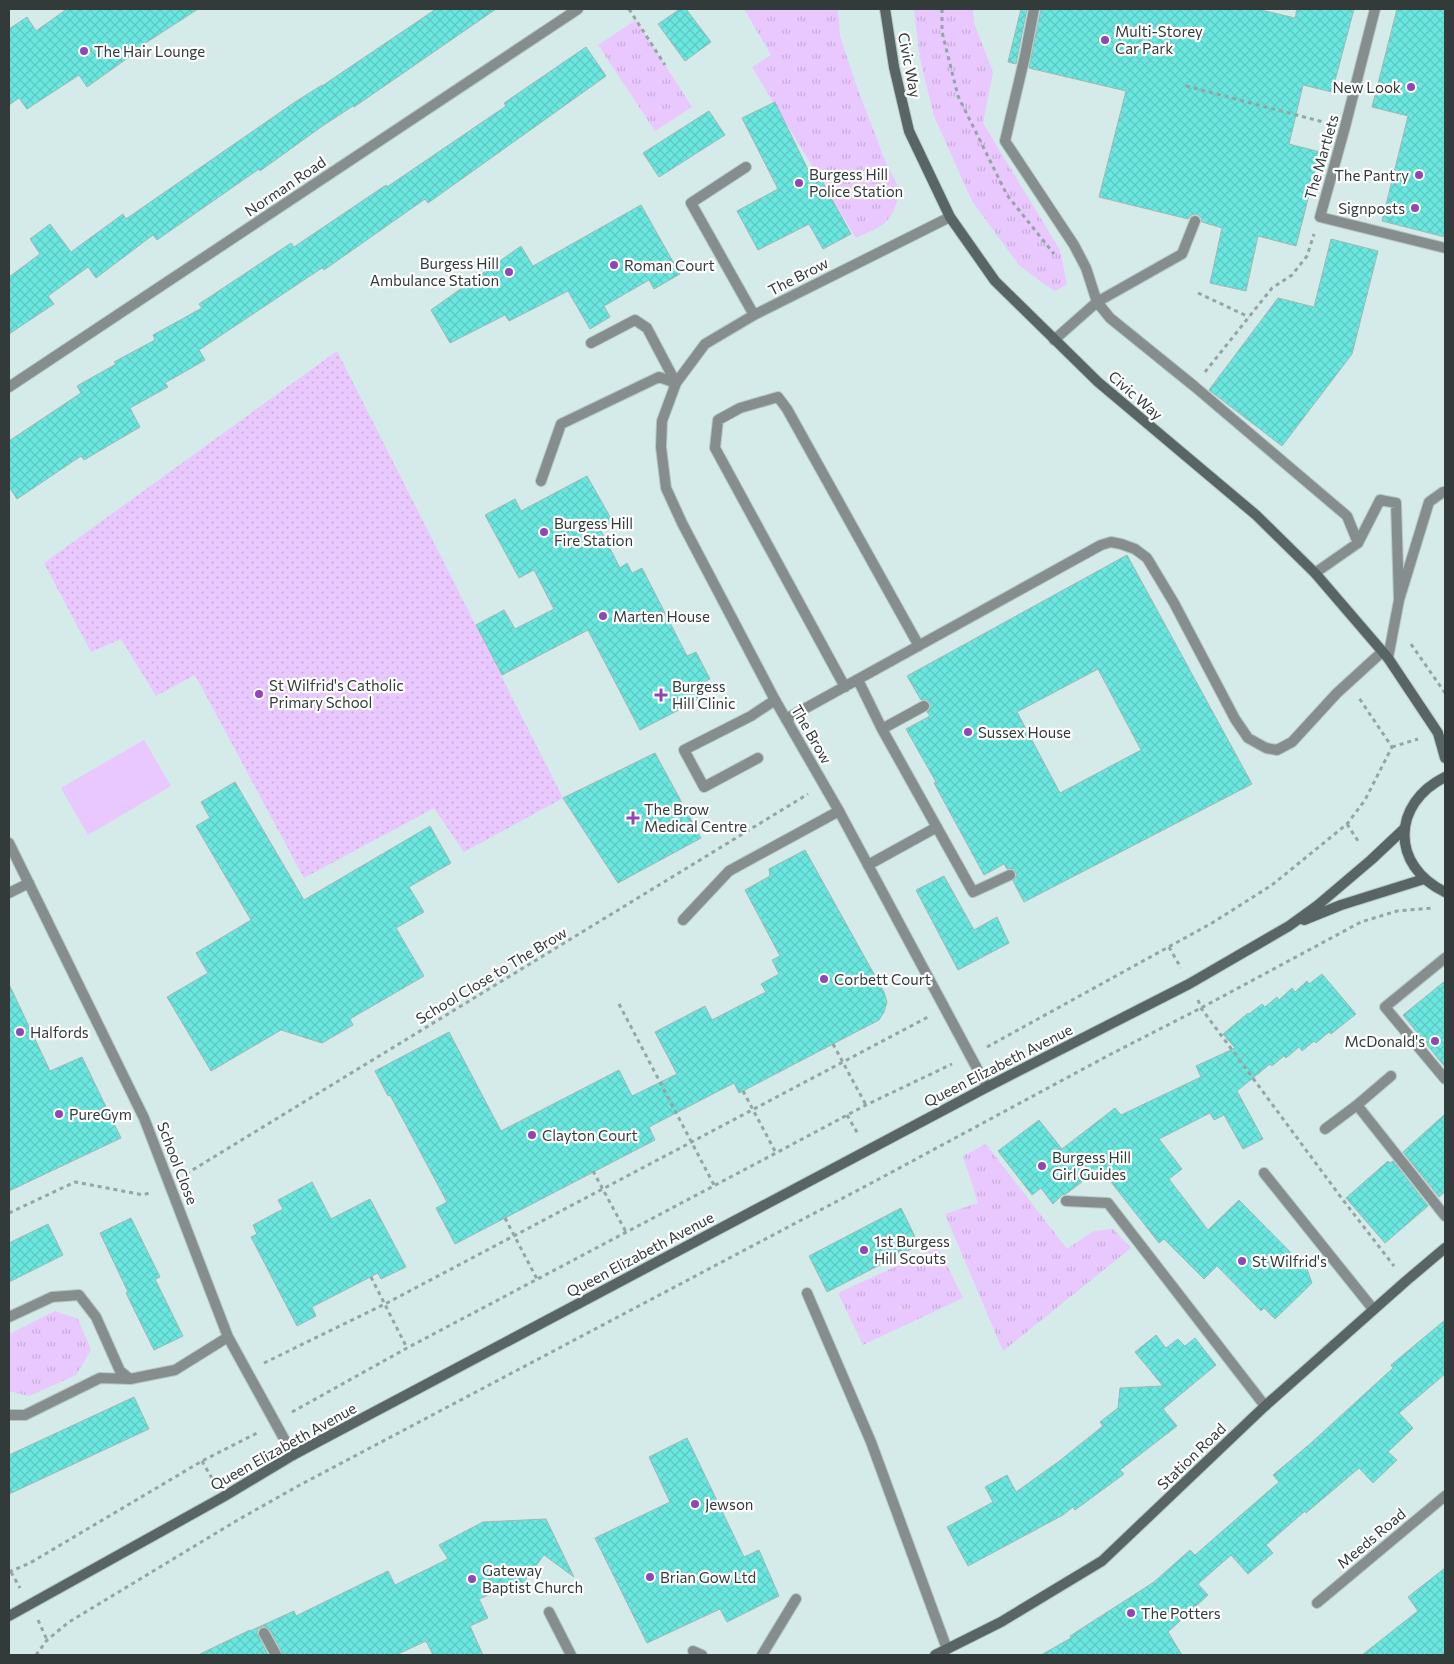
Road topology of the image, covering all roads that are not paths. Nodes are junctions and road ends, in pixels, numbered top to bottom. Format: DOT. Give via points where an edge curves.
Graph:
graph roads {
  1 [pos="578,9"];
  2 [pos="885,9"];
  3 [pos="1034,9"];
  4 [pos="1374,9"];
  5 [pos="746,167"];
  6 [pos="950,217"];
  7 [pos="1195,221"];
  8 [pos="1445,248"];
  9 [pos="1097,302"];
  10 [pos="754,315"];
  11 [pos="1054,340"];
  12 [pos="591,343"];
  13 [pos="676,383"];
  14 [pos="9,387"];
  15 [pos="541,481"];
  16 [pos="1445,492"];
  17 [pos="1358,543"];
  18 [pos="1315,573"];
  19 [pos="1399,600"];
  20 [pos="919,646"];
  21 [pos="1385,655"];
  22 [pos="858,680"];
  23 [pos="844,687"];
  24 [pos="775,700"];
  25 [pos="924,706"];
  26 [pos="786,719"];
  27 [pos="882,729"];
  28 [pos="758,758"];
  29 [pos="1445,758"];
  30 [pos="1445,778"];
  31 [pos="839,811"];
  32 [pos="936,827"];
  33 [pos="1405,828"];
  34 [pos="9,843"];
  35 [pos="868,865"];
  36 [pos="1010,876"];
  37 [pos="1424,879"];
  38 [pos="29,883"];
  39 [pos="1445,892"];
  40 [pos="9,893"];
  41 [pos="683,920"];
  42 [pos="1290,926"];
  43 [pos="1445,958"];
  44 [pos="1391,1076"];
  45 [pos="1445,1079"];
  46 [pos="987,1087"];
  47 [pos="1356,1105"];
  48 [pos="1325,1130"];
  49 [pos="1264,1174"];
  50 [pos="1066,1200"];
  51 [pos="1445,1216"];
  52 [pos="1445,1248"];
  53 [pos="807,1293"];
  54 [pos="1373,1309"];
  55 [pos="9,1317"];
  56 [pos="228,1337"];
  57 [pos="130,1379"];
  58 [pos="1265,1406"];
  59 [pos="9,1414"];
  60 [pos="293,1455"];
  61 [pos="1445,1496"];
  62 [pos="796,1599"];
  63 [pos="1316,1603"];
  64 [pos="549,1612"];
  65 [pos="9,1616"];
  66 [pos="264,1632"];
  67 [pos="947,1648"];
  68 [pos="276,1655"];
  69 [pos="571,1655"];
  70 [pos="762,1655"];
  71 [pos="935,1655"];
  1 -- 14 [label="street, Norman Road"];
  2 -- 6 [label="main road, Civic Way" via="909,131"];
  3 -- 9 [label="street" via="1005,140 1074,245 1086,268"];
  4 -- 8 [label="street, The Martlets" via="1320,217"];
  5 -- 10 [label="street" via="690,203"];
  6 -- 10 [label="street, The Brow"];
  6 -- 11 [label="main road, Civic Way" via="995,281"];
  7 -- 9 [label="street" via="1182,254"];
  9 -- 11 [label="street"];
  9 -- 17 [label="street" via="1110,318 1347,516"];
  10 -- 13 [label="street, The Brow" via="705,344"];
  11 -- 18 [label="main road, Civic Way" via="1145,423 1256,515"];
  12 -- 13 [label="street" via="634,320 647,328"];
  13 -- 15 [label="street" via="659,377 561,424"];
  13 -- 24 [label="street, The Brow" via="662,421 661,447 666,488"];
  16 -- 19 [label="street" via="1429,502"];
  17 -- 18 [label="street"];
  17 -- 19 [label="street" via="1380,500 1396,503"];
  18 -- 21 [label="main road, Civic Way"];
  19 -- 21 [label="street"];
  20 -- 21 [label="street" via="1111,542 1135,549 1147,558 1235,719 1248,738 1266,748 1277,750 1292,742 1348,683"];
  20 -- 22 [label="street"];
  20 -- 23 [label="street" via="778,396 740,408 718,420 715,448"];
  21 -- 29 [label="main road, Civic Way" via="1438,733"];
  22 -- 23 [label="street"];
  22 -- 27 [label="street"];
  23 -- 26 [label="street"];
  24 -- 26 [label="street, The Brow"];
  24 -- 28 [label="street" via="684,750 704,786"];
  25 -- 27 [label="street"];
  26 -- 31 [label="street, The Brow"];
  27 -- 32 [label="street"];
  30 -- 33 [label="main road, Queen Elizabeth Avenue" via="1433,783 1419,796"];
  31 -- 35 [label="street, The Brow"];
  31 -- 41 [label="street" via="729,871"];
  32 -- 35 [label="street"];
  32 -- 36 [label="street" via="974,892"];
  33 -- 37 [label="main road, Queen Elizabeth Avenue" via="1408,856"];
  33 -- 42 [label="main road, Queen Elizabeth Avenue" via="1326,899"];
  34 -- 38 [label="street, School Close"];
  35 -- 46 [label="street, The Brow"];
  37 -- 39 [label="main road, Queen Elizabeth Avenue"];
  37 -- 42 [label="main road, Queen Elizabeth Avenue" via="1341,905"];
  38 -- 40 [label="street"];
  38 -- 56 [label="street, School Close" via="144,1118"];
  42 -- 46 [label="main road, Queen Elizabeth Avenue" via="1189,984"];
  43 -- 45 [label="street" via="1385,1008"];
  44 -- 47 [label="street"];
  46 -- 60 [label="main road, Queen Elizabeth Avenue"];
  47 -- 48 [label="street"];
  47 -- 51 [label="street"];
  49 -- 54 [label="street"];
  50 -- 58 [label="street" via="1108,1203"];
  52 -- 54 [label="main road, Station Road"];
  53 -- 67 [label="street" via="871,1442"];
  54 -- 58 [label="main road, Station Road"];
  55 -- 57 [label="street" via="52,1297 79,1296 96,1317 120,1372"];
  56 -- 57 [label="street" via="174,1370"];
  56 -- 60 [label="street, School Close"];
  57 -- 59 [label="street" via="100,1378 25,1415"];
  58 -- 67 [label="main road, Station Road" via="1102,1561 1001,1622"];
  60 -- 65 [label="main road, Queen Elizabeth Avenue"];
  61 -- 63 [label="street, Meeds Road"];
  62 -- 70 [label="street"];
  64 -- 69 [label="street"];
  66 -- 68 [label="street"];
  67 -- 71 [label="main road, Station Road"];
}
